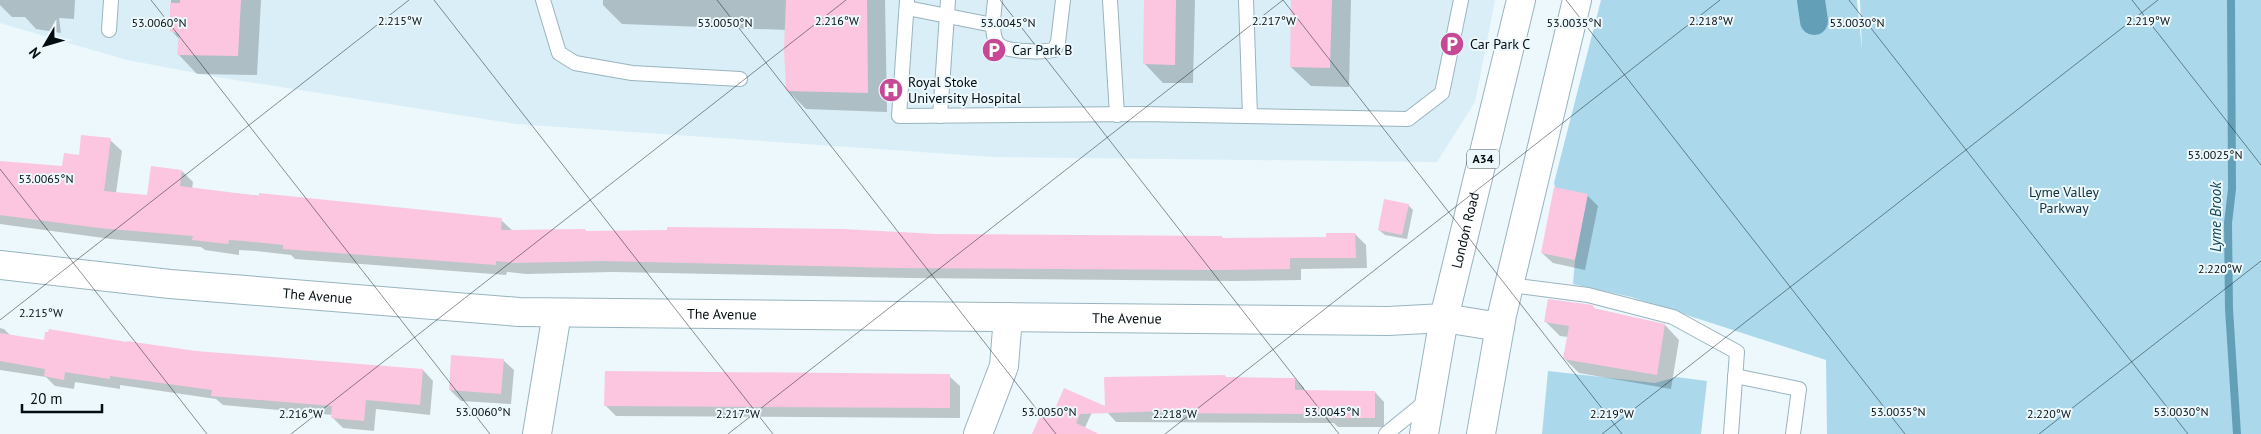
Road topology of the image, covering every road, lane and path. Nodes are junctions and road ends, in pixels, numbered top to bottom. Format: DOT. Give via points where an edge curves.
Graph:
graph roads {
  1 [pos="111,0"];
  2 [pos="543,0"];
  3 [pos="948,0"];
  4 [pos="995,0"];
  5 [pos="1063,0"];
  6 [pos="1110,0"];
  7 [pos="1246,0"];
  8 [pos="1461,0"];
  9 [pos="1521,0"];
  10 [pos="1577,0"];
  11 [pos="907,4"];
  12 [pos="949,16"];
  13 [pos="993,25"];
  14 [pos="109,30"];
  15 [pos="740,79"];
  16 [pos="1117,115"];
  17 [pos="940,116"];
  18 [pos="1250,116"];
  19 [pos="0,265"];
  20 [pos="1510,285"];
  21 [pos="557,313"];
  22 [pos="1008,318"];
  23 [pos="1444,318"];
  24 [pos="1500,327"];
  25 [pos="1735,376"];
  26 [pos="1429,398"];
  27 [pos="537,434"];
  28 [pos="978,434"];
  29 [pos="1386,434"];
  30 [pos="1424,434"];
  31 [pos="1481,434"];
  32 [pos="1731,434"];
  33 [pos="1793,434"];
  1 -- 14 [label="lane"];
  2 -- 15 [label="lane" via="559,53 576,64 632,73"];
  3 -- 12 [label="lane"];
  4 -- 13 [label="lane"];
  5 -- 13 [label="lane" via="1058,42 1054,50 1002,47 996,42"];
  6 -- 16 [label="lane"];
  7 -- 18 [label="lane"];
  8 -- 18 [label="lane" via="1442,93 1408,119"];
  9 -- 23 [label="main road, London Road / A34"];
  10 -- 20 [label="main road"];
  11 -- 12 [label="lane"];
  11 -- 17 [label="lane" via="899,116"];
  12 -- 13 [label="lane"];
  12 -- 17 [label="lane"];
  16 -- 17 [label="lane"];
  16 -- 18 [label="lane"];
  19 -- 21 [label="main road, The Avenue" via="170,284"];
  20 -- 24 [label="main road"];
  20 -- 25 [label="lane" via="1588,295 1673,317 1737,352"];
  21 -- 22 [label="main road, The Avenue"];
  21 -- 27 [label="main road"];
  22 -- 23 [label="main road, The Avenue"];
  22 -- 28 [label="main road" via="1004,366"];
  23 -- 24 [label="main road, The Avenue"];
  23 -- 26 [label="main road, London Road / A34"];
  24 -- 31 [label="main road"];
  25 -- 32 [label="lane"];
  25 -- 33 [label="lane" via="1799,389"];
  26 -- 29 [label="lane"];
  26 -- 30 [label="main road, London Road / A34"];
}
